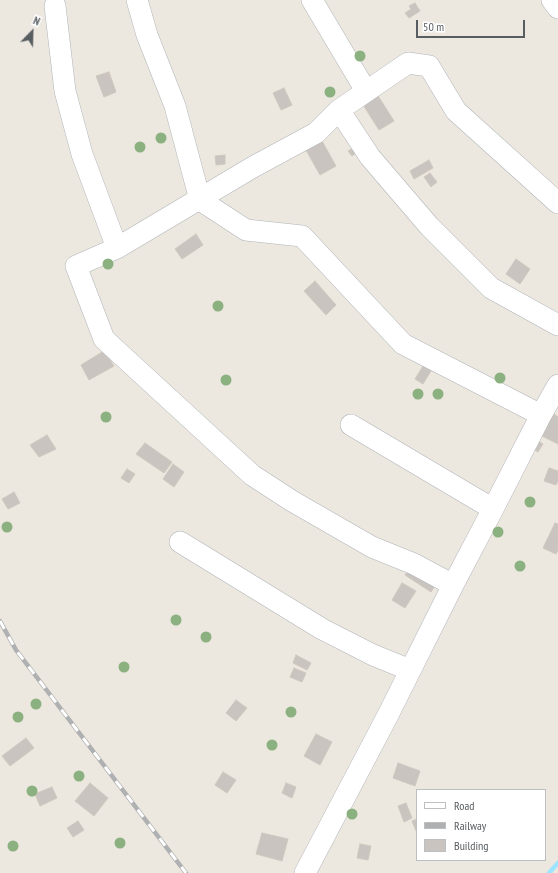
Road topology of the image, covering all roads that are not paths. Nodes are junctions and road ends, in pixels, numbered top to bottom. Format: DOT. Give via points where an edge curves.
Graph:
graph roads {
  1 [pos="137,0"];
  2 [pos="312,0"];
  3 [pos="552,0"];
  4 [pos="55,6"];
  5 [pos="558,8"];
  6 [pos="366,91"];
  7 [pos="339,110"];
  8 [pos="200,200"];
  9 [pos="558,203"];
  10 [pos="116,248"];
  11 [pos="558,325"];
  12 [pos="558,385"];
  13 [pos="541,415"];
  14 [pos="351,426"];
  15 [pos="493,509"];
  16 [pos="180,542"];
  17 [pos="453,585"];
  18 [pos="410,670"];
  19 [pos="305,873"];
  1 -- 8 [label="street" via="147,35 175,106"];
  2 -- 6 [label="street"];
  3 -- 5 [label="street"];
  4 -- 10 [label="street" via="65,91 82,154"];
  6 -- 7 [label="street"];
  6 -- 9 [label="street" via="408,63 429,66 456,111"];
  7 -- 8 [label="street" via="316,133"];
  7 -- 11 [label="street" via="370,157 424,220 491,288"];
  8 -- 10 [label="street"];
  8 -- 13 [label="street" via="246,230 302,236 403,344"];
  10 -- 17 [label="street" via="76,266 104,339 252,475 372,547 414,564"];
  12 -- 13 [label="street"];
  13 -- 15 [label="street"];
  14 -- 15 [label="street"];
  15 -- 17 [label="street"];
  16 -- 18 [label="street" via="322,629 373,655"];
  17 -- 18 [label="street"];
  18 -- 19 [label="street"];
}
